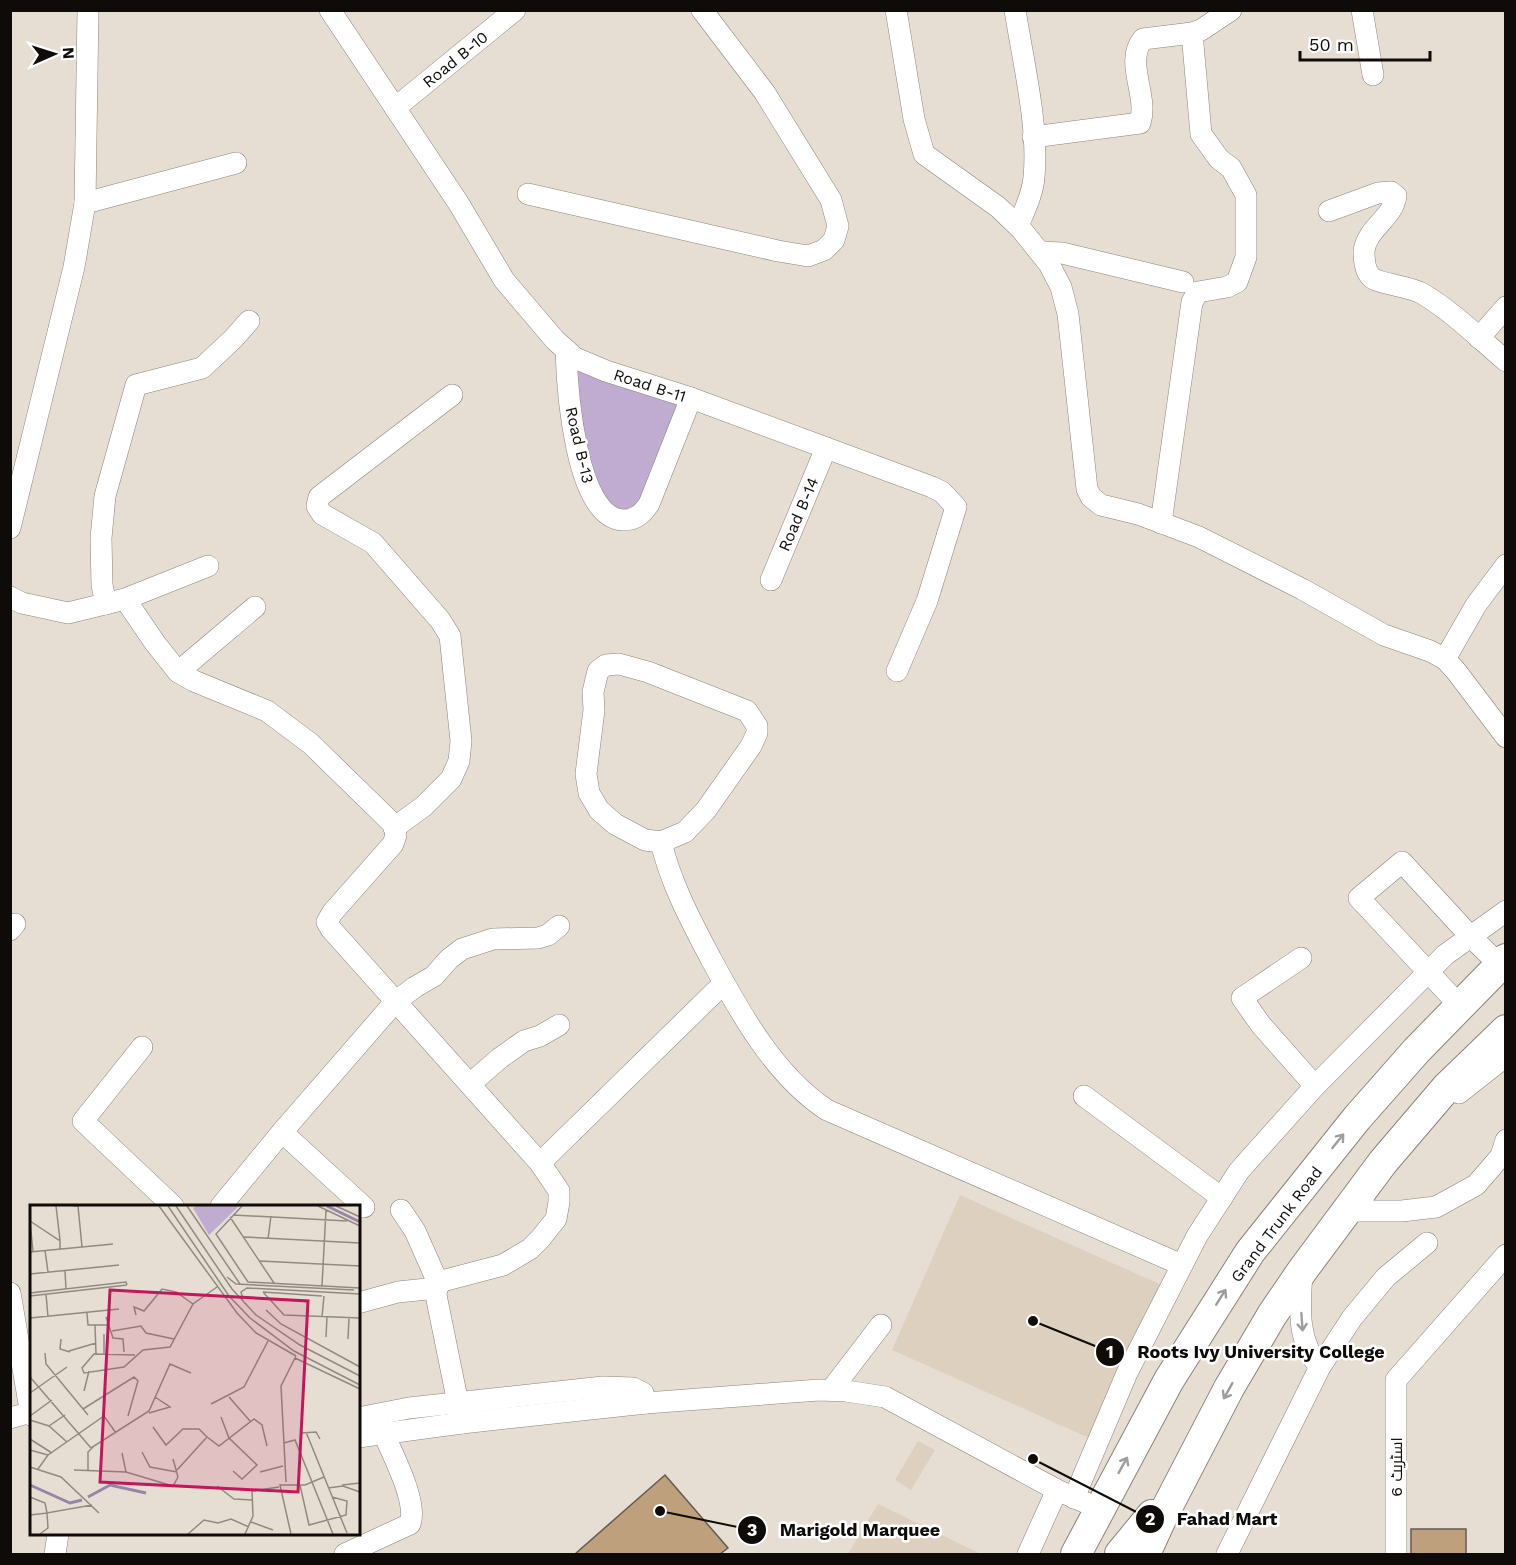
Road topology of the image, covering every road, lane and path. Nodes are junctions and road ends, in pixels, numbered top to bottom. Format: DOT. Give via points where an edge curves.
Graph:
graph roads {
  1 [pos="88,10"];
  2 [pos="329,10"];
  3 [pos="515,10"];
  4 [pos="702,10"];
  5 [pos="896,10"];
  6 [pos="1015,10"];
  7 [pos="1231,10"];
  8 [pos="1362,10"];
  9 [pos="1192,33"];
  10 [pos="1373,75"];
  11 [pos="395,108"];
  12 [pos="1033,137"];
  13 [pos="236,163"];
  14 [pos="528,194"];
  15 [pos="85,202"];
  16 [pos="1329,211"];
  17 [pos="1018,226"];
  18 [pos="1041,252"];
  19 [pos="1183,282"];
  20 [pos="1506,307"];
  21 [pos="249,321"];
  22 [pos="1479,338"];
  23 [pos="566,350"];
  24 [pos="1506,361"];
  25 [pos="452,395"];
  26 [pos="691,398"];
  27 [pos="826,448"];
  28 [pos="1161,522"];
  29 [pos="10,528"];
  30 [pos="1506,565"];
  31 [pos="208,566"];
  32 [pos="771,580"];
  33 [pos="10,597"];
  34 [pos="116,602"];
  35 [pos="255,607"];
  36 [pos="1445,659"];
  37 [pos="897,671"];
  38 [pos="178,672"];
  39 [pos="1506,737"];
  40 [pos="394,828"];
  41 [pos="661,842"];
  42 [pos="1506,911"];
  43 [pos="559,926"];
  44 [pos="1470,937"];
  45 [pos="1301,958"];
  46 [pos="1503,962"];
  47 [pos="1428,972"];
  48 [pos="724,983"];
  49 [pos="395,1002"];
  50 [pos="1460,1006"];
  51 [pos="559,1025"];
  52 [pos="1506,1030"];
  53 [pos="142,1047"];
  54 [pos="1506,1056"];
  55 [pos="470,1084"];
  56 [pos="1315,1086"];
  57 [pos="1084,1096"];
  58 [pos="282,1132"];
  59 [pos="1506,1140"];
  60 [pos="1383,1162"];
  61 [pos="540,1163"];
  62 [pos="1222,1198"];
  63 [pos="172,1205"];
  64 [pos="222,1205"];
  65 [pos="364,1208"];
  66 [pos="401,1210"];
  67 [pos="1347,1211"];
  68 [pos="1426,1243"];
  69 [pos="1506,1255"];
  70 [pos="1182,1265"];
  71 [pos="1302,1271"];
  72 [pos="438,1287"];
  73 [pos="10,1293"];
  74 [pos="360,1302"];
  75 [pos="881,1325"];
  76 [pos="1320,1367"];
  77 [pos="832,1389"];
  78 [pos="30,1409"];
  79 [pos="460,1412"];
  80 [pos="30,1414"];
  81 [pos="360,1418"];
  82 [pos="10,1419"];
  83 [pos="384,1434"];
  84 [pos="360,1437"];
  85 [pos="1181,1481"];
  86 [pos="1082,1502"];
  87 [pos="58,1535"];
  88 [pos="55,1554"];
  89 [pos="345,1554"];
  90 [pos="1028,1554"];
  91 [pos="1076,1554"];
  92 [pos="1082,1554"];
  93 [pos="1120,1554"];
  94 [pos="1145,1554"];
  95 [pos="1227,1554"];
  96 [pos="1396,1554"];
  1 -- 15 [label="street"];
  2 -- 11 [label="street, Road B-11"];
  3 -- 11 [label="street, Road B-10"];
  4 -- 14 [label="street" via="765,93 831,200 838,226 834,240 808,256"];
  5 -- 17 [label="street" via="914,119 924,154"];
  6 -- 12 [label="street"];
  7 -- 9 [label="street"];
  8 -- 10 [label="street"];
  9 -- 12 [label="street" via="1143,39 1140,43 1135,52 1140,123"];
  9 -- 28 [label="street" via="1202,134 1219,159 1231,168 1246,195 1246,257 1237,282 1198,292 1192,302"];
  11 -- 23 [label="street, Road B-11" via="504,280"];
  12 -- 17 [label="street" via="1034,177"];
  13 -- 15 [label="street"];
  15 -- 29 [label="street" via="74,267"];
  16 -- 22 [label="street" via="1378,193 1392,192 1395,204 1366,244 1370,276 1422,293"];
  17 -- 18 [label="street"];
  18 -- 19 [label="street" via="1062,253"];
  18 -- 28 [label="street" via="1061,287 1068,314 1087,489 1101,505"];
  20 -- 22 [label="street"];
  21 -- 34 [label="street" via="202,368 136,385 105,496 101,538 102,585"];
  22 -- 24 [label="street"];
  23 -- 26 [label="street, Road B-11" via="606,371"];
  23 -- 26 [label="street, Road B-13" via="570,411 578,451 590,491 601,510 616,520 640,516 649,504"];
  25 -- 40 [label="street" via="319,497 317,506 322,514 373,543 450,636 459,760 451,778 424,806"];
  26 -- 27 [label="street, Road B-11"];
  27 -- 32 [label="street, Road B-14"];
  27 -- 37 [label="street, Road B-11" via="932,487 956,507 927,601"];
  28 -- 36 [label="street" via="1235,554 1384,635"];
  30 -- 36 [label="street" via="1476,605"];
  31 -- 34 [label="street"];
  33 -- 34 [label="street" via="68,613"];
  34 -- 38 [label="street"];
  35 -- 38 [label="street"];
  36 -- 39 [label="street"];
  38 -- 40 [label="street" via="267,711 311,744"];
  40 -- 49 [label="street" via="393,844 327,922"];
  41 -- 41 [label="street" via="645,840 615,824 599,810 589,793 586,774 593,692 598,671 606,665 619,664 648,672 747,711 757,726 751,746 706,810 685,832"];
  41 -- 48 [label="street" via="668,870 693,926"];
  42 -- 44 [label="street"];
  43 -- 49 [label="street" via="538,938 493,939 462,949 434,976"];
  44 -- 46 [label="street"];
  44 -- 47 [label="street"];
  44 -- 47 [label="street" via="1402,862 1359,898"];
  45 -- 56 [label="street" via="1242,998"];
  46 -- 50 [label="highway, Grand Trunk Road"];
  47 -- 50 [label="street"];
  47 -- 56 [label="street"];
  48 -- 61 [label="street"];
  48 -- 70 [label="street" via="753,1032 796,1085 827,1110"];
  49 -- 55 [label="street"];
  49 -- 58 [label="street"];
  86 -- 50 [label="highway, Grand Trunk Road, one-way" via="1169,1380 1250,1252 1357,1118"];
  51 -- 55 [label="street" via="524,1041"];
  52 -- 60 [label="highway" via="1447,1087"];
  53 -- 63 [label="street" via="83,1121"];
  54 -- 60 [label="street" via="1428,1119"];
  55 -- 61 [label="street"];
  56 -- 62 [label="street" via="1239,1171"];
  57 -- 62 [label="street"];
  58 -- 64 [label="street"];
  58 -- 65 [label="street"];
  59 -- 67 [label="street" via="1501,1156 1476,1185 1436,1207"];
  60 -- 67 [label="highway"];
  61 -- 72 [label="street" via="559,1191 559,1202 556,1219 540,1239 503,1265 442,1281"];
  62 -- 70 [label="street"];
  66 -- 72 [label="street" via="415,1231"];
  67 -- 71 [label="highway"];
  68 -- 76 [label="street" via="1386,1277"];
  69 -- 96 [label="street, اسٹریٹ 6" via="1396,1380"];
  70 -- 86 [label="street" via="1127,1373"];
  71 -- 76 [label="street, one-way" via="1302,1328 1306,1348"];
  71 -- 85 [label="highway, one-way" via="1229,1388"];
  72 -- 74 [label="street"];
  72 -- 79 [label="street" via="436,1294"];
  73 -- 78 [label="street"];
  75 -- 77 [label="street"];
  76 -- 95 [label="street"];
  77 -- 79 [label="street"];
  77 -- 86 [label="street" via="885,1397"];
  79 -- 81 [label="street" via="409,1408"];
  79 -- 83 [label="street"];
  80 -- 82 [label="street"];
  83 -- 84 [label="street"];
  83 -- 89 [label="street" via="412,1504 410,1524"];
  85 -- 93 [label="highway"];
  85 -- 94 [label="highway"];
  86 -- 90 [label="street"];
  86 -- 91 [label="highway, Grand Trunk Road"];
  86 -- 92 [label="highway"];
  87 -- 88 [label="street"];
}
